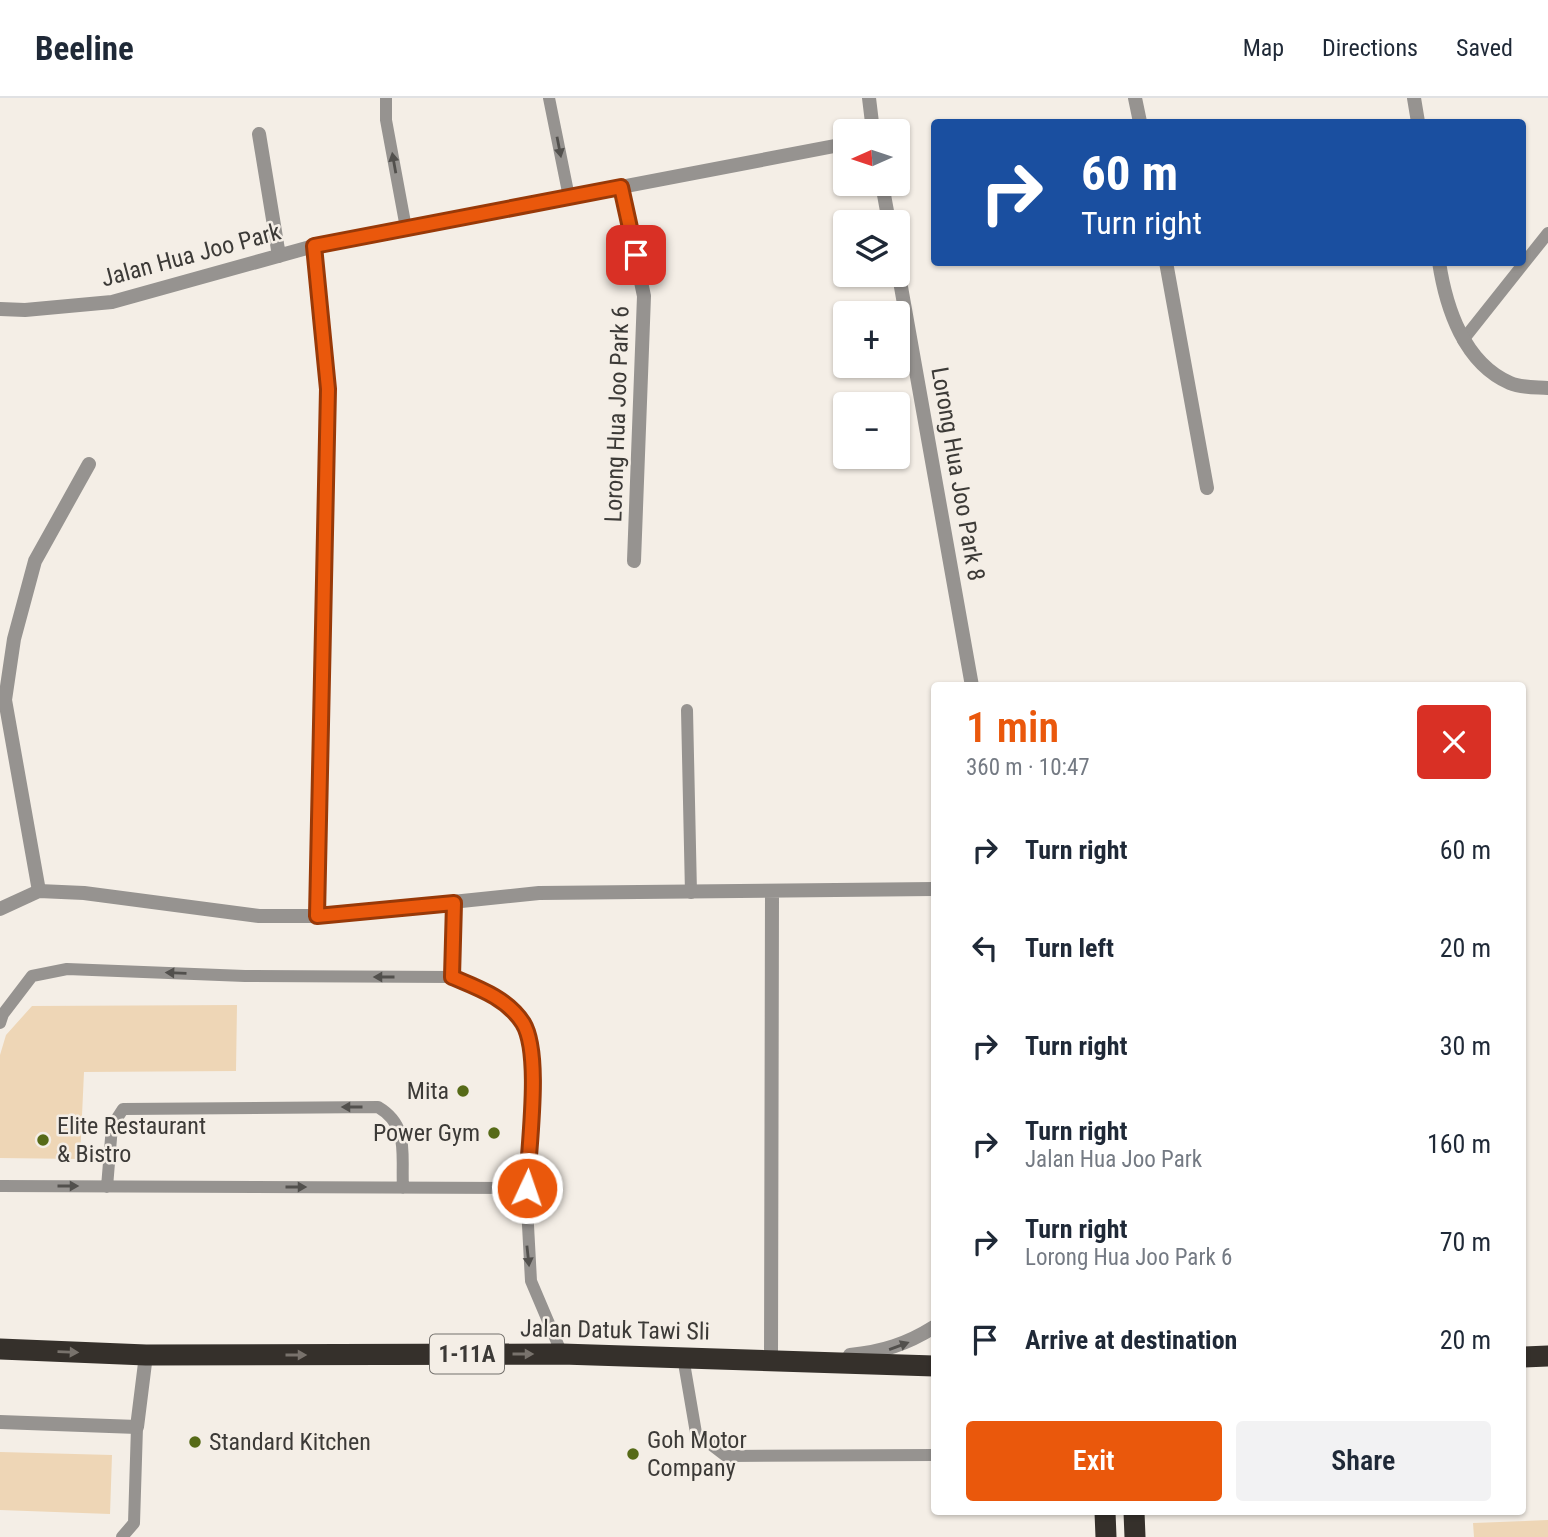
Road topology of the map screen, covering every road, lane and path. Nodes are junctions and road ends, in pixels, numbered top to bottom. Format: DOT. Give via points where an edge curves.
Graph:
graph roads {
  1 [pos="386,98"];
  2 [pos="550,98"];
  3 [pos="869,98"];
  4 [pos="1135,98"];
  5 [pos="1414,98"];
  6 [pos="872,119"];
  7 [pos="1139,119"];
  8 [pos="1418,119"];
  9 [pos="259,134"];
  10 [pos="833,146"];
  11 [pos="621,187"];
  12 [pos="569,197"];
  13 [pos="405,228"];
  14 [pos="1548,233"];
  15 [pos="314,246"];
  16 [pos="279,256"];
  17 [pos="1526,261"];
  18 [pos="1167,266"];
  19 [pos="1440,266"];
  20 [pos="1522,266"];
  21 [pos="901,287"];
  22 [pos="0,309"];
  23 [pos="1463,340"];
  24 [pos="1548,388"];
  25 [pos="89,464"];
  26 [pos="1207,488"];
  27 [pos="634,561"];
  28 [pos="971,682"];
  29 [pos="687,710"];
  30 [pos="931,889"];
  31 [pos="38,891"];
  32 [pos="772,891"];
  33 [pos="691,893"];
  34 [pos="454,903"];
  35 [pos="0,909"];
  36 [pos="317,916"];
  37 [pos="452,977"];
  38 [pos="0,1023"];
  39 [pos="0,1186"];
  40 [pos="107,1186"];
  41 [pos="403,1188"];
  42 [pos="527,1188"];
  43 [pos="931,1329"];
  44 [pos="0,1349"];
  45 [pos="562,1354"];
  46 [pos="146,1355"];
  47 [pos="1548,1356"];
  48 [pos="683,1357"];
  49 [pos="1526,1357"];
  50 [pos="771,1359"];
  51 [pos="811,1360"];
  52 [pos="931,1366"];
  53 [pos="0,1422"];
  54 [pos="137,1427"];
  55 [pos="931,1455"];
  56 [pos="1105,1515"];
  57 [pos="1134,1515"];
  58 [pos="122,1537"];
  59 [pos="1106,1537"];
  60 [pos="1135,1537"];
  13 -- 1 [label="lane, one-way"];
  2 -- 12 [label="lane, one-way"];
  3 -- 6 [label="street"];
  4 -- 7 [label="street"];
  5 -- 8 [label="street"];
  9 -- 16 [label="street"];
  10 -- 11 [label="street, Jalan Hua Joo Park"];
  11 -- 12 [label="street, Jalan Hua Joo Park"];
  11 -- 27 [label="street, Lorong Hua Joo Park 6" via="644,296"];
  12 -- 13 [label="street, Jalan Hua Joo Park"];
  13 -- 15 [label="street, Jalan Hua Joo Park"];
  14 -- 17 [label="lane"];
  15 -- 16 [label="street, Jalan Hua Joo Park"];
  15 -- 36 [label="street" via="328,389"];
  16 -- 22 [label="street, Jalan Hua Joo Park" via="112,302"];
  18 -- 26 [label="street"];
  19 -- 23 [label="street" via="1444,298"];
  20 -- 23 [label="lane"];
  21 -- 28 [label="street, Lorong Hua Joo Park 8"];
  23 -- 24 [label="street" via="1482,362 1511,383"];
  25 -- 31 [label="street" via="35,561 14,639 5,700"];
  29 -- 33 [label="lane"];
  30 -- 32 [label="street"];
  31 -- 35 [label="street"];
  31 -- 36 [label="street" via="259,916"];
  32 -- 33 [label="street"];
  32 -- 50 [label="street"];
  33 -- 34 [label="street" via="539,893"];
  34 -- 36 [label="street"];
  34 -- 37 [label="lane"];
  37 -- 38 [label="lane, one-way" via="66,970 32,976"];
  37 -- 42 [label="lane" via="495,995 523,1023 533,1060"];
  39 -- 40 [label="lane, one-way"];
  40 -- 41 [label="lane, one-way"];
  41 -- 40 [label="lane, one-way" via="400,1126 377,1107 122,1109 111,1126"];
  41 -- 42 [label="lane"];
  42 -- 45 [label="lane, one-way" via="531,1281"];
  51 -- 43 [label="street, one-way" via="883,1352"];
  44 -- 46 [label="highway, Jalan Datuk Tawi Sli / 1-11A, one-way"];
  46 -- 45 [label="highway, Jalan Datuk Tawi Sli / 1-11A, one-way"];
  45 -- 48 [label="highway, Jalan Datuk Tawi Sli / 1-11A"];
  46 -- 54 [label="street"];
  47 -- 49 [label="highway"];
  48 -- 50 [label="highway, Jalan Datuk Tawi Sli / 1-11A"];
  48 -- 55 [label="lane" via="696,1433 726,1456"];
  50 -- 51 [label="highway, Jalan Datuk Tawi Sli / 1-11A"];
  51 -- 52 [label="highway, Jalan Datuk Tawi Sli / 1-11A"];
  53 -- 54 [label="street"];
  54 -- 58 [label="lane" via="134,1523"];
  56 -- 59 [label="highway"];
  57 -- 60 [label="highway"];
}
